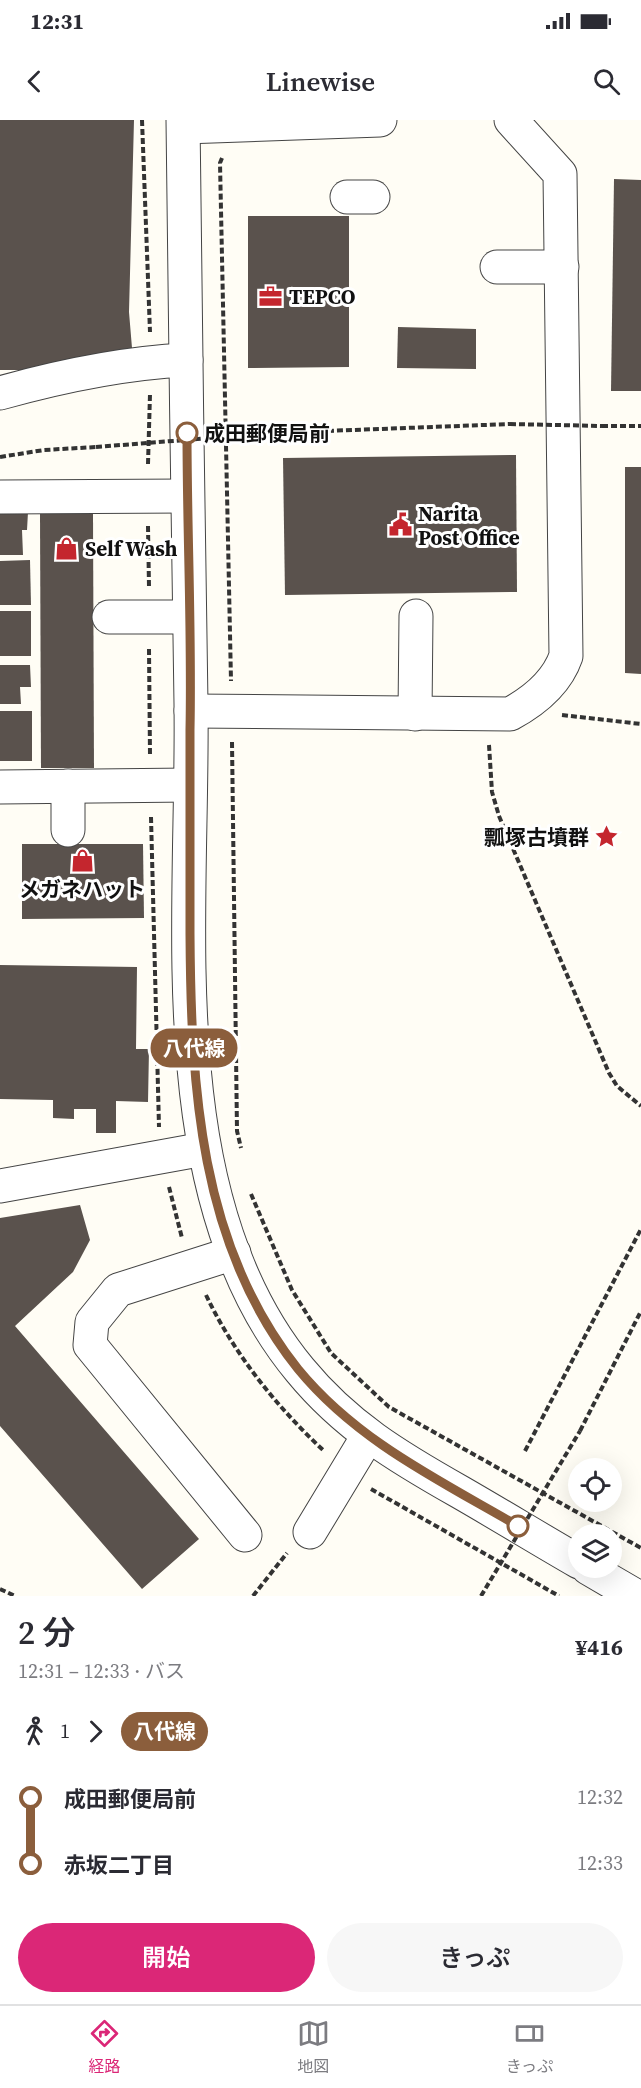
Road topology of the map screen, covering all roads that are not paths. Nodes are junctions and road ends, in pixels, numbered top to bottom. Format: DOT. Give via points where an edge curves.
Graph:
graph roads {
  1 [pos="380,120"];
  2 [pos="511,120"];
  3 [pos="184,123"];
  4 [pos="497,267"];
  5 [pos="562,267"];
  6 [pos="186,360"];
  7 [pos="0,393"];
  8 [pos="187,496"];
  9 [pos="0,497"];
  10 [pos="416,616"];
  11 [pos="109,617"];
  12 [pos="189,617"];
  13 [pos="191,711"];
  14 [pos="415,714"];
  15 [pos="190,785"];
  16 [pos="68,786"];
  17 [pos="0,787"];
  18 [pos="68,830"];
  19 [pos="204,1149"];
  20 [pos="0,1186"];
  21 [pos="234,1253"];
  22 [pos="368,1436"];
  23 [pos="310,1533"];
  24 [pos="245,1535"];
  25 [pos="568,1556"];
  26 [pos="605,1578"];
  27 [pos="636,1596"];
  1 -- 3 [label="street"];
  2 -- 5 [label="street" via="560,174"];
  3 -- 6 [label="street"];
  4 -- 5 [label="street"];
  5 -- 14 [label="street" via="566,656 561,669 536,697 510,714"];
  6 -- 7 [label="street" via="142,362 54,378"];
  6 -- 8 [label="street"];
  8 -- 9 [label="street"];
  8 -- 12 [label="street"];
  10 -- 14 [label="street"];
  11 -- 12 [label="street"];
  12 -- 13 [label="street"];
  13 -- 14 [label="street"];
  13 -- 15 [label="street"];
  15 -- 16 [label="street"];
  15 -- 19 [label="street" via="190,981 197,1112"];
  16 -- 17 [label="street"];
  16 -- 18 [label="street"];
  19 -- 20 [label="street"];
  19 -- 21 [label="street" via="223,1226"];
  21 -- 22 [label="street" via="256,1304 299,1369"];
  21 -- 24 [label="street" via="118,1290 92,1322 90,1345"];
  22 -- 23 [label="street"];
  22 -- 25 [label="street" via="412,1467"];
  26 -- 27 [label="street"];
}
